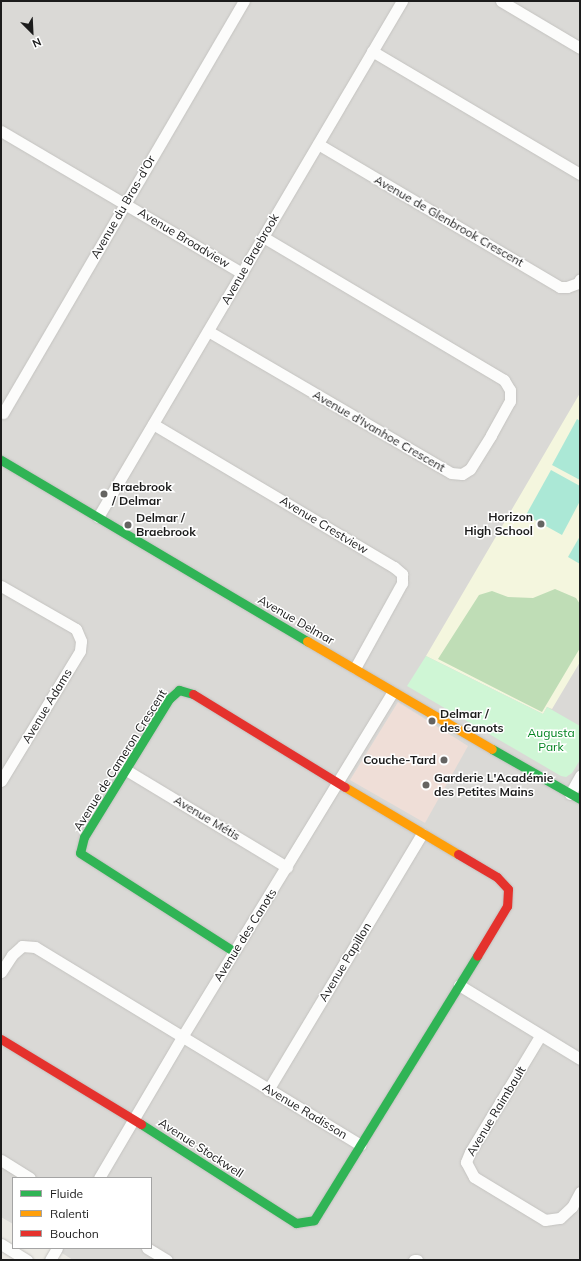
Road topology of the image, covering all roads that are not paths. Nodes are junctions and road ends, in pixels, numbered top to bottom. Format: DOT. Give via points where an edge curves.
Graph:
graph roads {
  1 [pos="244,1"];
  2 [pos="402,1"];
  3 [pos="501,1"];
  4 [pos="524,1"];
  5 [pos="518,11"];
  6 [pos="580,48"];
  7 [pos="372,51"];
  8 [pos="1,131"];
  9 [pos="318,144"];
  10 [pos="580,174"];
  11 [pos="125,204"];
  12 [pos="263,237"];
  13 [pos="242,273"];
  14 [pos="580,279"];
  15 [pos="208,331"];
  16 [pos="3,413"];
  17 [pos="153,424"];
  18 [pos="1,460"];
  19 [pos="98,517"];
  20 [pos="1,586"];
  21 [pos="355,668"];
  22 [pos="393,692"];
  23 [pos="126,770"];
  24 [pos="580,776"];
  25 [pos="1,781"];
  26 [pos="339,783"];
  27 [pos="570,794"];
  28 [pos="580,799"];
  29 [pos="422,834"];
  30 [pos="287,867"];
  31 [pos="508,889"];
  32 [pos="235,952"];
  33 [pos="1,972"];
  34 [pos="459,985"];
  35 [pos="540,1036"];
  36 [pos="182,1037"];
  37 [pos="1,1039"];
  38 [pos="580,1059"];
  39 [pos="268,1090"];
  40 [pos="134,1120"];
  41 [pos="361,1145"];
  42 [pos="1,1160"];
  43 [pos="28,1177"];
  44 [pos="100,1177"];
  45 [pos="580,1192"];
  46 [pos="1,1244"];
  47 [pos="56,1249"];
  48 [pos="149,1249"];
  49 [pos="27,1260"];
  50 [pos="50,1260"];
  51 [pos="167,1260"];
  1 -- 11 [label="street, Avenue du Bras-d'Or"];
  2 -- 7 [label="street, Avenue Braebrook"];
  3 -- 5 [label="street"];
  4 -- 5 [label="street"];
  5 -- 6 [label="street"];
  7 -- 9 [label="street, Avenue Braebrook"];
  7 -- 10 [label="street"];
  8 -- 11 [label="street, Avenue Broadview"];
  9 -- 12 [label="street, Avenue Braebrook"];
  9 -- 14 [label="street, Avenue de Glenbrook Crescent" via="560,287 578,283"];
  11 -- 13 [label="street, Avenue Broadview"];
  11 -- 16 [label="street, Avenue du Bras-d'Or"];
  12 -- 13 [label="street, Avenue Braebrook"];
  12 -- 15 [label="street, Avenue d'Ivanhoe Crescent" via="504,380 510,390 510,401 491,435 470,469 462,474 451,473"];
  13 -- 15 [label="street, Avenue Braebrook"];
  15 -- 17 [label="street, Avenue Braebrook"];
  17 -- 19 [label="street, Avenue Braebrook"];
  17 -- 21 [label="street, Avenue Crestview" via="402,574 402,583"];
  18 -- 19 [label="street, Avenue Delmar"];
  19 -- 21 [label="street, Avenue Delmar"];
  20 -- 25 [label="street, Avenue Adams" via="76,629 81,641 80,651"];
  21 -- 22 [label="street, Avenue Delmar"];
  22 -- 26 [label="street, Avenue des Canots"];
  22 -- 27 [label="street, Avenue Delmar"];
  23 -- 26 [label="street, Avenue de Cameron Crescent" via="169,699 179,690 192,692"];
  23 -- 30 [label="street, Avenue Métis"];
  23 -- 32 [label="street, Avenue de Cameron Crescent" via="84,838 80,853"];
  24 -- 27 [label="street"];
  26 -- 29 [label="street, Avenue de Cameron Crescent"];
  26 -- 30 [label="street, Avenue des Canots"];
  27 -- 28 [label="street, Avenue Delmar"];
  29 -- 31 [label="street, Avenue de Cameron Crescent" via="497,877"];
  29 -- 39 [label="street, Avenue Papillon"];
  30 -- 32 [label="street, Avenue des Canots"];
  31 -- 34 [label="street, Avenue Radisson" via="506,906"];
  32 -- 36 [label="street, Avenue des Canots"];
  33 -- 36 [label="street, Avenue Radisson" via="12,955 22,946 35,947"];
  34 -- 35 [label="street"];
  34 -- 41 [label="street, Avenue Radisson"];
  35 -- 38 [label="street"];
  35 -- 45 [label="street, Avenue Raimbault" via="466,1162 474,1178 545,1220 560,1218 572,1207"];
  36 -- 39 [label="street, Avenue Radisson"];
  36 -- 40 [label="street, Avenue des Canots"];
  37 -- 40 [label="street, Avenue Stockwell"];
  39 -- 41 [label="street, Avenue Radisson"];
  40 -- 41 [label="street, Avenue Stockwell" via="296,1223 314,1220"];
  40 -- 44 [label="street, Avenue des Canots"];
  42 -- 43 [label="street"];
  46 -- 49 [label="street"];
  47 -- 50 [label="street"];
  48 -- 51 [label="street"];
}
